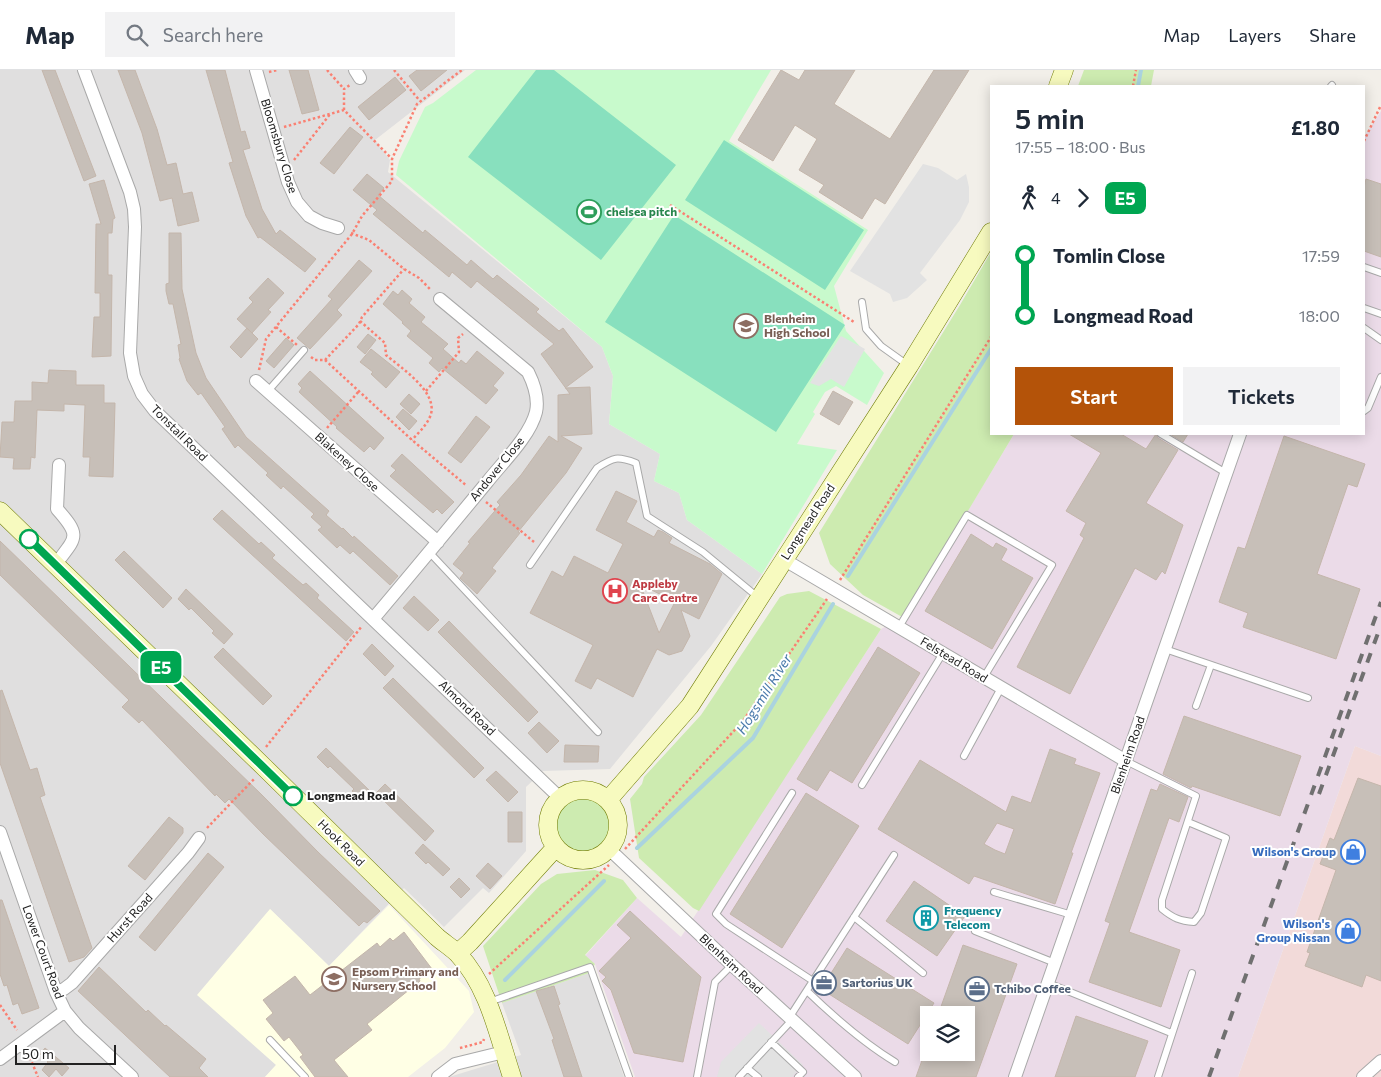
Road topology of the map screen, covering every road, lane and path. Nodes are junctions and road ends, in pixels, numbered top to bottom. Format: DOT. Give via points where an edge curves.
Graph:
graph roads {
  1 [pos="84,70"];
  2 [pos="256,70"];
  3 [pos="327,70"];
  4 [pos="394,70"];
  5 [pos="462,70"];
  6 [pos="1064,70"];
  7 [pos="1136,70"];
  8 [pos="358,74"];
  9 [pos="1058,85"];
  10 [pos="1133,85"];
  11 [pos="344,89"];
  12 [pos="420,101"];
  13 [pos="1381,105"];
  14 [pos="344,110"];
  15 [pos="332,113"];
  16 [pos="274,130"];
  17 [pos="1365,139"];
  18 [pos="392,158"];
  19 [pos="285,170"];
  20 [pos="670,205"];
  21 [pos="338,228"];
  22 [pos="352,234"];
  23 [pos="990,234"];
  24 [pos="1365,267"];
  25 [pos="404,269"];
  26 [pos="1381,273"];
  27 [pos="440,299"];
  28 [pos="862,302"];
  29 [pos="1365,308"];
  30 [pos="1381,314"];
  31 [pos="360,321"];
  32 [pos="473,326"];
  33 [pos="276,327"];
  34 [pos="866,329"];
  35 [pos="1365,329"];
  36 [pos="990,339"];
  37 [pos="1381,340"];
  38 [pos="304,350"];
  39 [pos="325,360"];
  40 [pos="909,366"];
  41 [pos="1381,377"];
  42 [pos="256,381"];
  43 [pos="268,391"];
  44 [pos="359,391"];
  45 [pos="426,391"];
  46 [pos="1365,410"];
  47 [pos="1163,435"];
  48 [pos="1240,435"];
  49 [pos="319,437"];
  50 [pos="412,440"];
  51 [pos="60,465"];
  52 [pos="1226,473"];
  53 [pos="477,494"];
  54 [pos="0,511"];
  55 [pos="434,548"];
  56 [pos="541,549"];
  57 [pos="783,559"];
  58 [pos="55,565"];
  59 [pos="530,565"];
  60 [pos="834,588"];
  61 [pos="760,599"];
  62 [pos="371,617"];
  63 [pos="899,627"];
  64 [pos="1165,649"];
  65 [pos="943,653"];
  66 [pos="1211,665"];
  67 [pos="984,677"];
  68 [pos="1001,688"];
  69 [pos="1308,698"];
  70 [pos="1196,706"];
  71 [pos="598,732"];
  72 [pos="964,756"];
  73 [pos="1126,761"];
  74 [pos="261,764"];
  75 [pos="862,785"];
  76 [pos="792,792"];
  77 [pos="560,798"];
  78 [pos="608,800"];
  79 [pos="1188,822"];
  80 [pos="0,832"];
  81 [pos="199,838"];
  82 [pos="556,847"];
  83 [pos="613,853"];
  84 [pos="894,855"];
  85 [pos="994,892"];
  86 [pos="1072,915"];
  87 [pos="854,917"];
  88 [pos="975,931"];
  89 [pos="458,953"];
  90 [pos="1055,964"];
  91 [pos="732,965"];
  92 [pos="923,973"];
  93 [pos="1192,973"];
  94 [pos="488,974"];
  95 [pos="813,981"];
  96 [pos="1048,983"];
  97 [pos="807,991"];
  98 [pos="56,992"];
  99 [pos="487,1002"];
  100 [pos="65,1011"];
  101 [pos="791,1019"];
  102 [pos="1171,1033"];
  103 [pos="270,1040"];
  104 [pos="771,1042"];
  105 [pos="504,1052"];
  106 [pos="0,1059"];
  107 [pos="1381,1061"];
  108 [pos="895,1062"];
  109 [pos="747,1068"];
  110 [pos="803,1075"];
  111 [pos="132,1077"];
  112 [pos="305,1077"];
  113 [pos="438,1077"];
  114 [pos="512,1077"];
  115 [pos="630,1077"];
  116 [pos="697,1077"];
  117 [pos="739,1077"];
  118 [pos="758,1077"];
  119 [pos="855,1077"];
  120 [pos="1015,1077"];
  121 [pos="1158,1077"];
  122 [pos="1363,1077"];
  1 -- 62 [label="street, Tonstall Road" via="134,209 130,353 134,376 142,394 155,411"];
  2 -- 16 [label="street, Bloomsbury Close"];
  3 -- 11 [label="path"];
  4 -- 12 [label="path"];
  5 -- 12 [label="path"];
  6 -- 9 [label="street"];
  7 -- 10 [label="path"];
  8 -- 11 [label="path"];
  11 -- 14 [label="path"];
  12 -- 18 [label="path"];
  13 -- 17 [label="path"];
  14 -- 15 [label="path"];
  14 -- 18 [label="path"];
  15 -- 16 [label="path"];
  15 -- 19 [label="path"];
  16 -- 19 [label="street, Bloomsbury Close"];
  18 -- 22 [label="path" via="392,181 362,216"];
  19 -- 21 [label="street, Bloomsbury Close" via="297,202 309,216"];
  20 -- 34 [label="path"];
  21 -- 22 [label="path"];
  22 -- 25 [label="path" via="368,240"];
  22 -- 33 [label="path"];
  23 -- 40 [label="street, Longmead Road"];
  24 -- 26 [label="lane"];
  25 -- 27 [label="path" via="419,278"];
  25 -- 31 [label="path"];
  27 -- 32 [label="street, Andover Close"];
  28 -- 34 [label="lane"];
  29 -- 30 [label="lane"];
  31 -- 39 [label="path"];
  31 -- 45 [label="path" via="385,343 386,355"];
  32 -- 45 [label="path" via="458,338 459,352"];
  32 -- 53 [label="street, Andover Close" via="528,372 536,398 536,412 522,438"];
  33 -- 38 [label="path"];
  33 -- 42 [label="path" via="266,339"];
  34 -- 40 [label="lane" via="881,346"];
  35 -- 37 [label="lane"];
  36 -- 60 [label="path"];
  38 -- 39 [label="path" via="315,360"];
  38 -- 43 [label="lane"];
  39 -- 44 [label="path"];
  40 -- 57 [label="street, Longmead Road"];
  41 -- 46 [label="lane"];
  42 -- 43 [label="street, Blakeney Close"];
  43 -- 49 [label="street, Blakeney Close"];
  44 -- 49 [label="path"];
  44 -- 50 [label="path"];
  45 -- 50 [label="path" via="430,396 431,415"];
  47 -- 52 [label="lane"];
  48 -- 52 [label="street, Blenheim Road"];
  49 -- 55 [label="street, Blakeney Close"];
  50 -- 53 [label="path"];
  51 -- 58 [label="street" via="57,509 71,524 74,535"];
  52 -- 64 [label="street, Blenheim Road"];
  53 -- 55 [label="street, Andover Close"];
  53 -- 56 [label="path"];
  54 -- 58 [label="street, Hook Road"];
  55 -- 62 [label="street, Andover Close"];
  55 -- 71 [label="lane"];
  56 -- 59 [label="lane"];
  56 -- 61 [label="lane" via="597,468 612,458 625,459 636,463 647,516 703,552"];
  57 -- 60 [label="street, Felstead Road"];
  57 -- 61 [label="street, Longmead Road"];
  58 -- 74 [label="street, Hook Road"];
  60 -- 63 [label="street, Felstead Road"];
  60 -- 83 [label="path" via="743,721"];
  61 -- 78 [label="street, Longmead Road" via="690,706"];
  62 -- 74 [label="path"];
  62 -- 77 [label="street, Almond Road"];
  63 -- 65 [label="street, Felstead Road"];
  63 -- 67 [label="lane" via="967,515 1052,565"];
  64 -- 66 [label="lane"];
  64 -- 73 [label="street, Blenheim Road"];
  65 -- 67 [label="street, Felstead Road"];
  65 -- 75 [label="lane"];
  66 -- 69 [label="lane"];
  66 -- 70 [label="lane"];
  67 -- 68 [label="street, Felstead Road"];
  68 -- 72 [label="lane"];
  68 -- 73 [label="street, Felstead Road"];
  73 -- 79 [label="lane" via="1196,796"];
  73 -- 86 [label="street, Blenheim Road"];
  74 -- 81 [label="path"];
  74 -- 89 [label="street, Hook Road" via="437,937"];
  76 -- 95 [label="lane" via="716,914 726,924"];
  77 -- 78 [label="street" via="571,792 588,790"];
  77 -- 82 [label="street" via="548,820 550,836"];
  78 -- 83 [label="street" via="618,821"];
  79 -- 79 [label="lane" via="1162,900 1162,909 1182,921 1194,922 1201,913 1226,838"];
  80 -- 98 [label="street, Lower Court Road"];
  81 -- 98 [label="street, Hurst Road" via="72,983"];
  82 -- 83 [label="street" via="566,856 587,860"];
  82 -- 89 [label="street"];
  83 -- 91 [label="street, Blenheim Road"];
  83 -- 94 [label="path"];
  84 -- 87 [label="lane"];
  85 -- 86 [label="lane"];
  86 -- 90 [label="street, Blenheim Road"];
  87 -- 92 [label="lane"];
  87 -- 95 [label="lane"];
  88 -- 90 [label="lane"];
  89 -- 99 [label="street, Hook Road"];
  90 -- 96 [label="street, Blenheim Road"];
  91 -- 101 [label="street, Blenheim Road"];
  91 -- 116 [label="lane" via="715,982"];
  93 -- 102 [label="lane"];
  95 -- 97 [label="lane"];
  96 -- 102 [label="lane"];
  96 -- 120 [label="street, Blenheim Road"];
  97 -- 101 [label="lane"];
  97 -- 108 [label="lane" via="840,1022"];
  98 -- 100 [label="street, Lower Court Road"];
  99 -- 105 [label="street, Hook Road"];
  99 -- 115 [label="lane" via="590,967"];
  100 -- 106 [label="street"];
  100 -- 111 [label="street, Lower Court Road"];
  101 -- 104 [label="lane"];
  101 -- 119 [label="street, Blenheim Road"];
  102 -- 121 [label="lane"];
  103 -- 112 [label="lane"];
  104 -- 109 [label="lane"];
  104 -- 110 [label="lane"];
  105 -- 113 [label="street" via="455,1064"];
  105 -- 114 [label="street, Hook Road"];
  107 -- 122 [label="street"];
  109 -- 117 [label="lane"];
  109 -- 118 [label="lane"];
}
